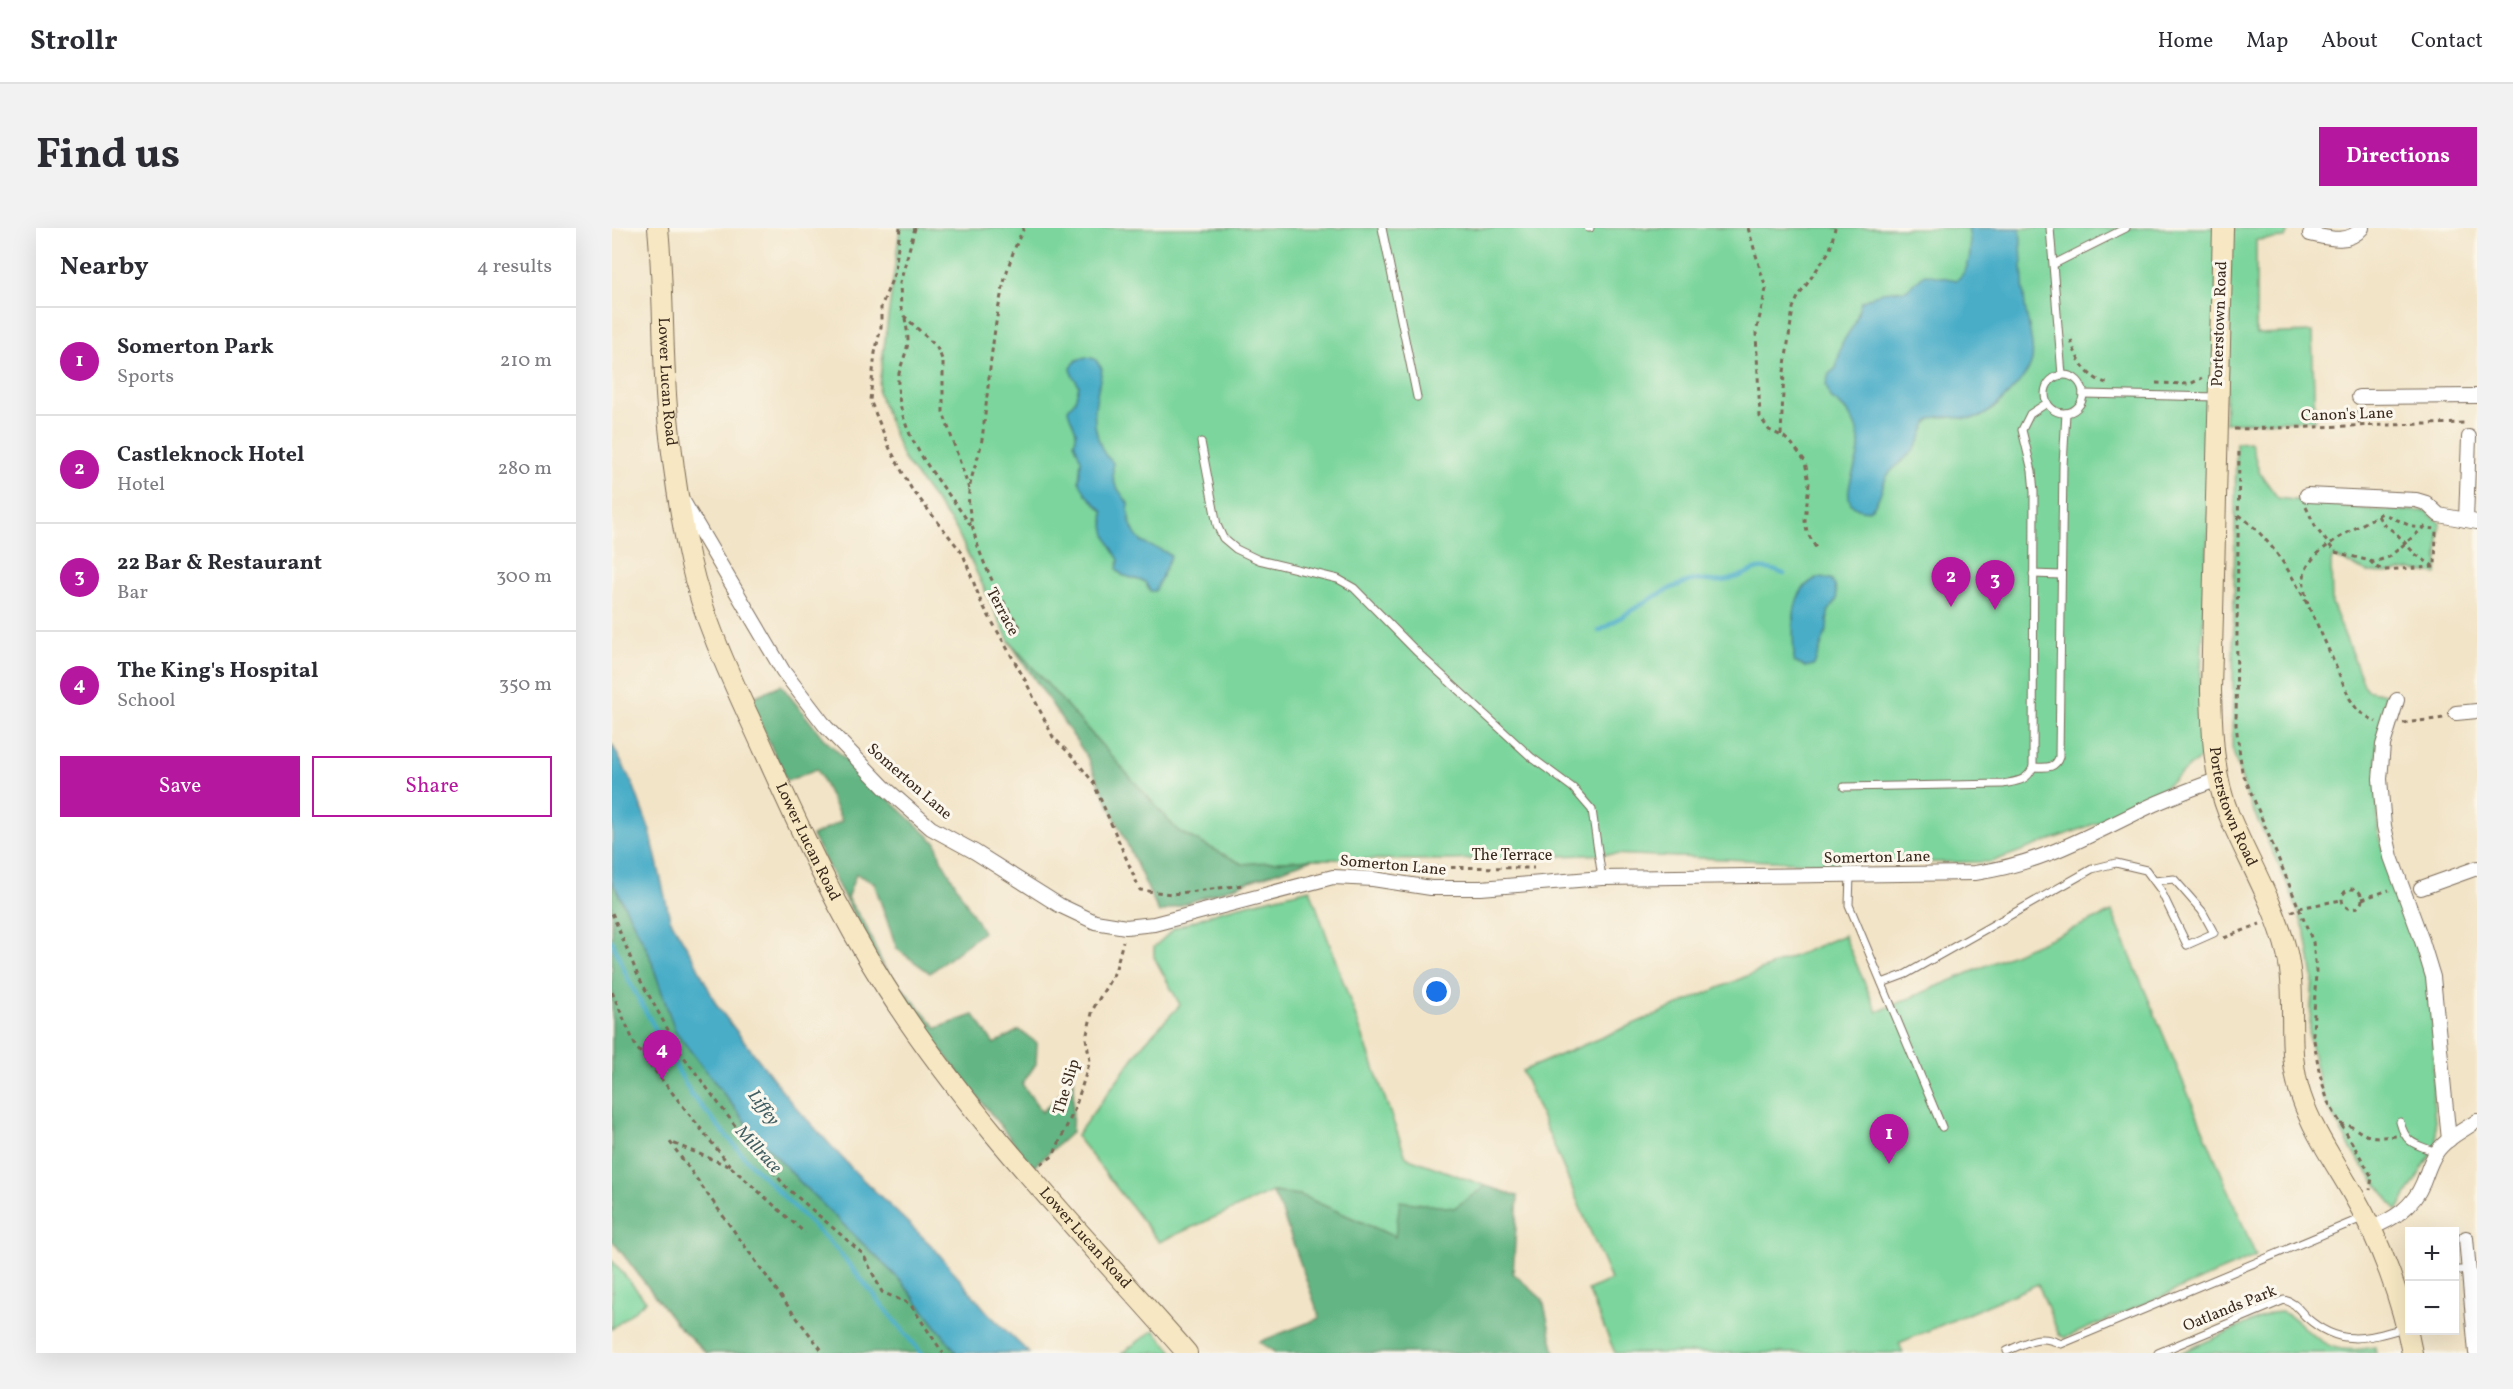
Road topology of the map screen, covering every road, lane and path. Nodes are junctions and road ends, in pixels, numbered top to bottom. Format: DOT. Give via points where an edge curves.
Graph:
graph roads {
  1 [pos="658,228"];
  2 [pos="900,228"];
  3 [pos="915,228"];
  4 [pos="1024,228"];
  5 [pos="1382,228"];
  6 [pos="1748,228"];
  7 [pos="1835,228"];
  8 [pos="2050,228"];
  9 [pos="2126,228"];
  10 [pos="2223,228"];
  11 [pos="2362,228"];
  12 [pos="2310,234"];
  13 [pos="2054,264"];
  14 [pos="904,316"];
  15 [pos="2060,341"];
  16 [pos="2218,370"];
  17 [pos="2062,375"];
  18 [pos="2115,383"];
  19 [pos="2146,383"];
  20 [pos="2083,394"];
  21 [pos="2477,396"];
  22 [pos="1417,397"];
  23 [pos="2218,397"];
  24 [pos="2359,397"];
  25 [pos="2047,403"];
  26 [pos="2066,413"];
  27 [pos="2465,423"];
  28 [pos="2217,430"];
  29 [pos="1781,435"];
  30 [pos="2469,437"];
  31 [pos="1201,442"];
  32 [pos="2240,452"];
  33 [pos="970,491"];
  34 [pos="676,492"];
  35 [pos="2307,495"];
  36 [pos="2405,500"];
  37 [pos="2383,513"];
  38 [pos="2239,514"];
  39 [pos="2439,515"];
  40 [pos="2378,516"];
  41 [pos="2471,521"];
  42 [pos="972,528"];
  43 [pos="2423,528"];
  44 [pos="2405,543"];
  45 [pos="2329,546"];
  46 [pos="1816,548"];
  47 [pos="2370,561"];
  48 [pos="2435,567"];
  49 [pos="2033,574"];
  50 [pos="2061,574"];
  51 [pos="2309,612"];
  52 [pos="1020,627"];
  53 [pos="2397,700"];
  54 [pos="2477,711"];
  55 [pos="2456,713"];
  56 [pos="2391,724"];
  57 [pos="2033,767"];
  58 [pos="2219,779"];
  59 [pos="1844,787"];
  60 [pos="1391,867"];
  61 [pos="1539,868"];
  62 [pos="2477,868"];
  63 [pos="1850,875"];
  64 [pos="1602,878"];
  65 [pos="2154,880"];
  66 [pos="1245,885"];
  67 [pos="2421,888"];
  68 [pos="2341,900"];
  69 [pos="612,913"];
  70 [pos="1126,927"];
  71 [pos="1882,983"];
  72 [pos="612,992"];
  73 [pos="2477,1120"];
  74 [pos="2400,1122"];
  75 [pos="2340,1124"];
  76 [pos="1942,1127"];
  77 [pos="2403,1134"];
  78 [pos="2449,1140"];
  79 [pos="2437,1152"];
  80 [pos="731,1167"];
  81 [pos="1027,1173"];
  82 [pos="2368,1222"];
  83 [pos="805,1233"];
  84 [pos="2466,1238"];
  85 [pos="2461,1270"];
  86 [pos="2405,1323"];
  87 [pos="2405,1329"];
  88 [pos="2408,1335"];
  89 [pos="2007,1351"];
  90 [pos="824,1353"];
  91 [pos="943,1353"];
  92 [pos="1187,1353"];
  93 [pos="2158,1353"];
  94 [pos="2412,1353"];
  95 [pos="2476,1353"];
  1 -- 34 [label="street, Lower Lucan Road" via="667,406"];
  2 -- 66 [label="path, Terrace" via="895,272 881,307 870,400 911,489 963,554 981,602 1053,737 1092,782 1140,890 1172,894"];
  3 -- 14 [label="path" via="900,283"];
  4 -- 33 [label="path" via="1005,284 982,440"];
  5 -- 22 [label="lane"];
  6 -- 29 [label="path" via="1766,289 1756,333 1760,417 1769,430"];
  7 -- 29 [label="path" via="1830,250 1793,308"];
  8 -- 13 [label="lane"];
  9 -- 13 [label="lane"];
  10 -- 16 [label="street, Porterstown Road"];
  11 -- 12 [label="street" via="2345,239"];
  13 -- 15 [label="lane"];
  14 -- 33 [label="path" via="940,354 943,412"];
  14 -- 42 [label="path" via="908,342 898,384 910,434 925,464"];
  15 -- 17 [label="lane"];
  15 -- 18 [label="path" via="2071,340 2077,358 2090,374"];
  16 -- 19 [label="path" via="2209,371 2190,384"];
  16 -- 23 [label="street, Porterstown Road"];
  17 -- 20 [label="lane" via="2079,382"];
  17 -- 25 [label="lane" via="2047,385"];
  20 -- 23 [label="lane"];
  20 -- 26 [label="lane" via="2080,404"];
  21 -- 24 [label="street"];
  23 -- 28 [label="street, Porterstown Road"];
  25 -- 26 [label="lane" via="2055,411"];
  25 -- 49 [label="lane" via="2030,414 2022,430 2034,481"];
  26 -- 50 [label="lane"];
  27 -- 28 [label="path, Canon's Lane"];
  28 -- 58 [label="street, Porterstown Road" via="2211,690 2212,737"];
  29 -- 46 [label="path" via="1792,444 1808,470 1805,521"];
  30 -- 41 [label="street"];
  31 -- 64 [label="lane" via="1223,538 1259,560 1338,579 1354,588 1418,653 1531,757 1573,788 1592,810"];
  32 -- 38 [label="path"];
  33 -- 42 [label="path"];
  34 -- 70 [label="street, Somerton Lane" via="684,499 783,670 826,727 884,787 931,828 1059,905 1095,922"];
  34 -- 81 [label="street, Lower Lucan Road" via="691,565 709,622 739,696 839,909 920,1037"];
  35 -- 36 [label="street"];
  35 -- 45 [label="path" via="2308,514"];
  36 -- 37 [label="path"];
  36 -- 39 [label="street" via="2426,503"];
  37 -- 40 [label="path"];
  37 -- 43 [label="path"];
  38 -- 51 [label="path" via="2269,544"];
  38 -- 75 [label="path" via="2238,751 2242,771 2313,942 2313,1034 2328,1102"];
  39 -- 41 [label="street"];
  39 -- 43 [label="path"];
  40 -- 44 [label="path"];
  40 -- 45 [label="path"];
  42 -- 52 [label="path" via="996,588"];
  43 -- 44 [label="path"];
  43 -- 48 [label="path" via="2436,530"];
  44 -- 47 [label="path" via="2389,556"];
  44 -- 48 [label="path"];
  45 -- 47 [label="path" via="2335,552"];
  45 -- 51 [label="path" via="2305,571 2303,585"];
  47 -- 48 [label="path" via="2383,570"];
  49 -- 50 [label="lane"];
  49 -- 57 [label="lane"];
  50 -- 57 [label="lane" via="2059,757 2050,768"];
  51 -- 56 [label="path" via="2358,711 2379,723"];
  53 -- 56 [label="street"];
  54 -- 55 [label="street"];
  55 -- 56 [label="path" via="2455,717"];
  56 -- 78 [label="street" via="2382,754 2384,826 2433,976"];
  57 -- 59 [label="lane" via="2026,779 2004,784"];
  58 -- 63 [label="street, Somerton Lane" via="2035,860 2004,869"];
  58 -- 82 [label="street, Porterstown Road" via="2228,813 2276,919 2287,953 2295,1067 2301,1096"];
  60 -- 61 [label="path, The Terrace"];
  62 -- 67 [label="street"];
  63 -- 64 [label="street, Somerton Lane"];
  63 -- 71 [label="lane" via="1849,905"];
  64 -- 70 [label="street, Somerton Lane" via="1431,888 1333,877 1154,924"];
  65 -- 65 [label="lane" via="2187,945 2214,933 2202,911 2175,879"];
  65 -- 71 [label="lane" via="2146,870 2116,863 2092,869 1906,974"];
  68 -- 68 [label="path" via="2352,909 2362,899 2358,891 2349,889"];
  69 -- 91 [label="path" via="638,976 681,1053 736,1127 786,1186 863,1254 882,1292 910,1304"];
  70 -- 81 [label="path, The Slip" via="1115,972 1093,1009 1086,1038 1090,1061 1075,1108 1053,1156"];
  71 -- 76 [label="lane"];
  72 -- 80 [label="path" via="636,1047"];
  73 -- 78 [label="street"];
  74 -- 77 [label="lane"];
  75 -- 77 [label="path" via="2367,1135"];
  75 -- 82 [label="path" via="2372,1177"];
  77 -- 79 [label="lane" via="2408,1141"];
  78 -- 79 [label="street"];
  79 -- 82 [label="street" via="2422,1187 2409,1204 2394,1219"];
  80 -- 83 [label="path"];
  80 -- 90 [label="path" via="670,1142"];
  81 -- 92 [label="street, Lower Lucan Road"];
  82 -- 86 [label="street, Porterstown Road"];
  82 -- 89 [label="lane" via="2061,1344 2041,1338"];
  84 -- 85 [label="street"];
  85 -- 95 [label="street"];
  87 -- 93 [label="lane, Oatlands Park" via="2371,1338 2342,1337 2327,1332 2291,1301 2284,1300"];
  88 -- 94 [label="street, Porterstown Road"];
}
